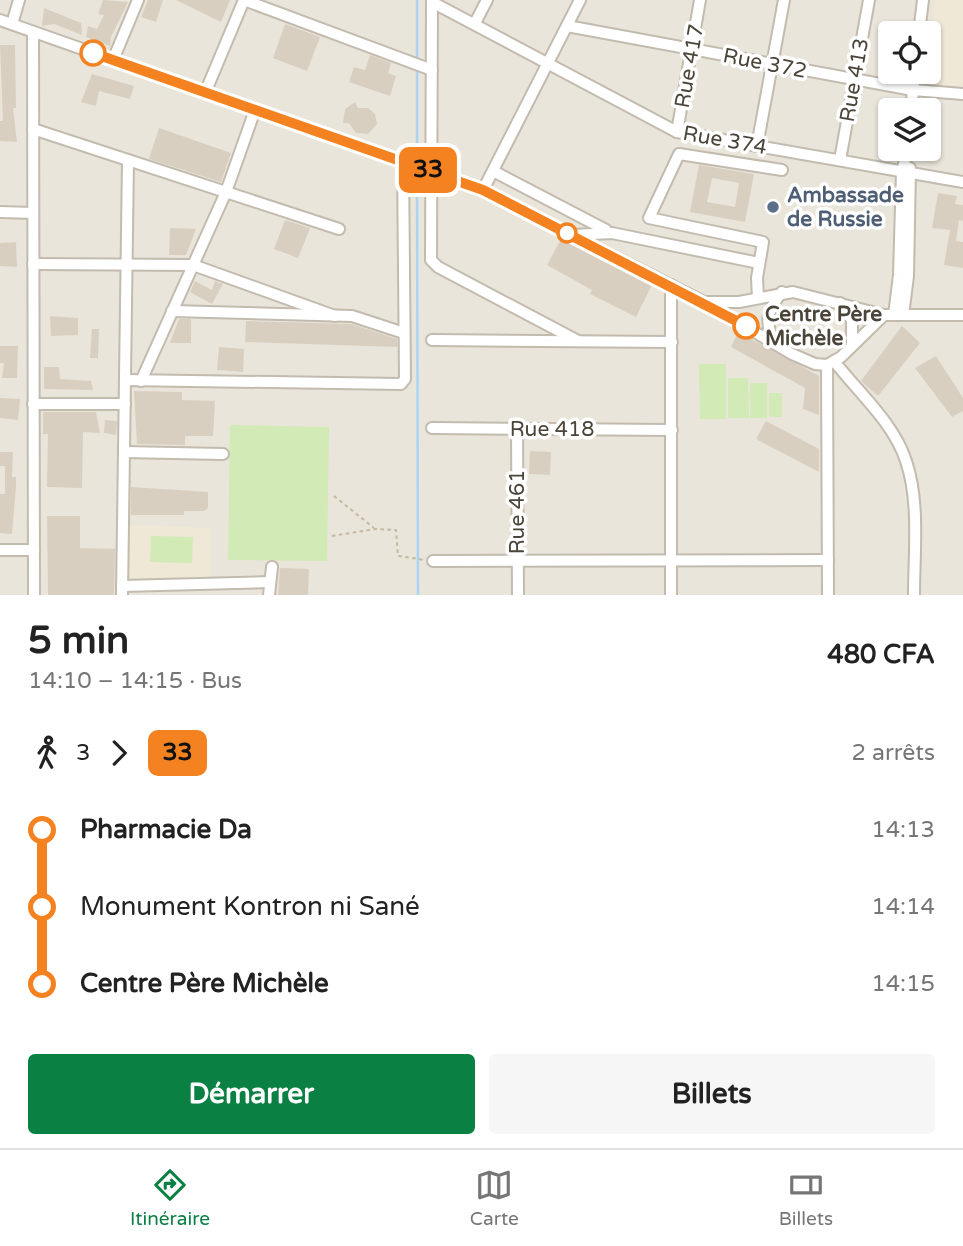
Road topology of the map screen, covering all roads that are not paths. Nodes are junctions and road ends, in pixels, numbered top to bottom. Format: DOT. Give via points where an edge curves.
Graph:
graph roads {
  1 [pos="19,0"];
  2 [pos="138,0"];
  3 [pos="486,0"];
  4 [pos="580,0"];
  5 [pos="700,0"];
  6 [pos="784,0"];
  7 [pos="869,0"];
  8 [pos="923,0"];
  9 [pos="432,1"];
  10 [pos="0,20"];
  11 [pos="920,21"];
  12 [pos="475,23"];
  13 [pos="12,24"];
  14 [pos="567,26"];
  15 [pos="33,32"];
  16 [pos="692,49"];
  17 [pos="113,60"];
  18 [pos="548,63"];
  19 [pos="772,64"];
  20 [pos="432,70"];
  21 [pos="854,79"];
  22 [pos="914,84"];
  23 [pos="913,90"];
  24 [pos="205,93"];
  25 [pos="963,94"];
  26 [pos="912,98"];
  27 [pos="255,110"];
  28 [pos="33,129"];
  29 [pos="677,132"];
  30 [pos="757,146"];
  31 [pos="128,160"];
  32 [pos="840,160"];
  33 [pos="907,161"];
  34 [pos="405,162"];
  35 [pos="907,169"];
  36 [pos="427,170"];
  37 [pos="782,170"];
  38 [pos="493,171"];
  39 [pos="963,182"];
  40 [pos="483,190"];
  41 [pos="226,192"];
  42 [pos="0,212"];
  43 [pos="33,213"];
  44 [pos="339,229"];
  45 [pos="612,233"];
  46 [pos="572,235"];
  47 [pos="759,263"];
  48 [pos="33,264"];
  49 [pos="127,264"];
  50 [pos="193,265"];
  51 [pos="671,285"];
  52 [pos="782,292"];
  53 [pos="758,297"];
  54 [pos="837,301"];
  55 [pos="704,302"];
  56 [pos="173,311"];
  57 [pos="893,315"];
  58 [pos="963,315"];
  59 [pos="335,316"];
  60 [pos="404,333"];
  61 [pos="432,340"];
  62 [pos="579,341"];
  63 [pos="672,342"];
  64 [pos="774,342"];
  65 [pos="852,344"];
  66 [pos="830,363"];
  67 [pos="125,380"];
  68 [pos="141,381"];
  69 [pos="33,404"];
  70 [pos="125,404"];
  71 [pos="432,428"];
  72 [pos="517,429"];
  73 [pos="673,430"];
  74 [pos="124,452"];
  75 [pos="223,454"];
  76 [pos="0,550"];
  77 [pos="34,550"];
  78 [pos="828,560"];
  79 [pos="433,561"];
  80 [pos="517,561"];
  81 [pos="671,561"];
  82 [pos="272,568"];
  83 [pos="270,582"];
  84 [pos="122,591"];
  85 [pos="34,595"];
  86 [pos="270,595"];
  87 [pos="517,595"];
  88 [pos="671,595"];
  89 [pos="828,595"];
  90 [pos="914,595"];
  1 -- 13 [label="street"];
  2 -- 17 [label="street"];
  3 -- 12 [label="street"];
  4 -- 14 [label="street"];
  5 -- 16 [label="street, Rue 417"];
  6 -- 19 [label="street"];
  7 -- 21 [label="street, Rue 413"];
  8 -- 11 [label="street"];
  9 -- 12 [label="street, Rue 374"];
  9 -- 20 [label="street"];
  10 -- 13 [label="street"];
  12 -- 18 [label="street, Rue 374"];
  13 -- 15 [label="street"];
  14 -- 16 [label="street, Rue 372"];
  14 -- 18 [label="street"];
  15 -- 17 [label="street"];
  15 -- 28 [label="street"];
  16 -- 19 [label="street, Rue 372"];
  16 -- 29 [label="street, Rue 417"];
  17 -- 24 [label="street"];
  18 -- 29 [label="street, Rue 374"];
  18 -- 38 [label="street"];
  19 -- 21 [label="street, Rue 372"];
  19 -- 30 [label="street"];
  20 -- 24 [label="street" via="244,0"];
  20 -- 36 [label="street"];
  21 -- 23 [label="street, Rue 372"];
  21 -- 32 [label="street, Rue 413"];
  22 -- 23 [label="street"];
  23 -- 25 [label="street, Rue 372"];
  23 -- 26 [label="street"];
  24 -- 27 [label="street"];
  27 -- 34 [label="street"];
  27 -- 41 [label="street"];
  28 -- 31 [label="street"];
  28 -- 43 [label="street"];
  29 -- 30 [label="street, Rue 374"];
  30 -- 32 [label="street, Rue 374"];
  31 -- 41 [label="street"];
  31 -- 49 [label="street"];
  32 -- 35 [label="street, Rue 374"];
  33 -- 35 [label="street"];
  34 -- 36 [label="street"];
  34 -- 60 [label="street"];
  35 -- 39 [label="street, Rue 374"];
  35 -- 57 [label="street"];
  36 -- 40 [label="street"];
  36 -- 62 [label="street" via="431,260"];
  37 -- 47 [label="street" via="679,153 649,218 763,242"];
  38 -- 40 [label="street"];
  38 -- 45 [label="street"];
  40 -- 46 [label="street"];
  41 -- 44 [label="street"];
  41 -- 50 [label="street"];
  42 -- 43 [label="street"];
  43 -- 48 [label="street"];
  45 -- 46 [label="street"];
  45 -- 47 [label="street"];
  46 -- 51 [label="street"];
  47 -- 53 [label="street"];
  48 -- 49 [label="street"];
  48 -- 69 [label="street"];
  49 -- 50 [label="street"];
  49 -- 67 [label="street"];
  50 -- 56 [label="street"];
  50 -- 59 [label="street"];
  51 -- 55 [label="street"];
  51 -- 63 [label="street"];
  52 -- 53 [label="street"];
  52 -- 54 [label="street"];
  52 -- 64 [label="street" via="768,313 766,326"];
  53 -- 55 [label="street"];
  54 -- 57 [label="street"];
  54 -- 65 [label="street" via="852,320"];
  55 -- 64 [label="street"];
  56 -- 59 [label="street"];
  56 -- 68 [label="street"];
  57 -- 58 [label="street"];
  57 -- 65 [label="street"];
  59 -- 60 [label="street" via="352,316"];
  60 -- 68 [label="street" via="405,379 393,386"];
  61 -- 62 [label="street"];
  62 -- 63 [label="street"];
  63 -- 73 [label="street"];
  64 -- 66 [label="street" via="815,364"];
  65 -- 66 [label="street"];
  66 -- 78 [label="street"];
  66 -- 90 [label="street" via="885,424 906,461 913,503"];
  67 -- 68 [label="street"];
  67 -- 70 [label="street"];
  69 -- 70 [label="street"];
  69 -- 77 [label="street"];
  70 -- 74 [label="street"];
  71 -- 72 [label="street, Rue 418"];
  72 -- 73 [label="street, Rue 418"];
  72 -- 80 [label="street, Rue 461"];
  73 -- 81 [label="street"];
  74 -- 75 [label="street"];
  74 -- 84 [label="street"];
  76 -- 77 [label="street"];
  77 -- 85 [label="street"];
  78 -- 81 [label="street"];
  78 -- 89 [label="street"];
  79 -- 80 [label="street"];
  80 -- 81 [label="street"];
  80 -- 87 [label="street, Rue 461"];
  81 -- 88 [label="street"];
  82 -- 83 [label="street"];
  83 -- 84 [label="street"];
  83 -- 86 [label="street"];
}
